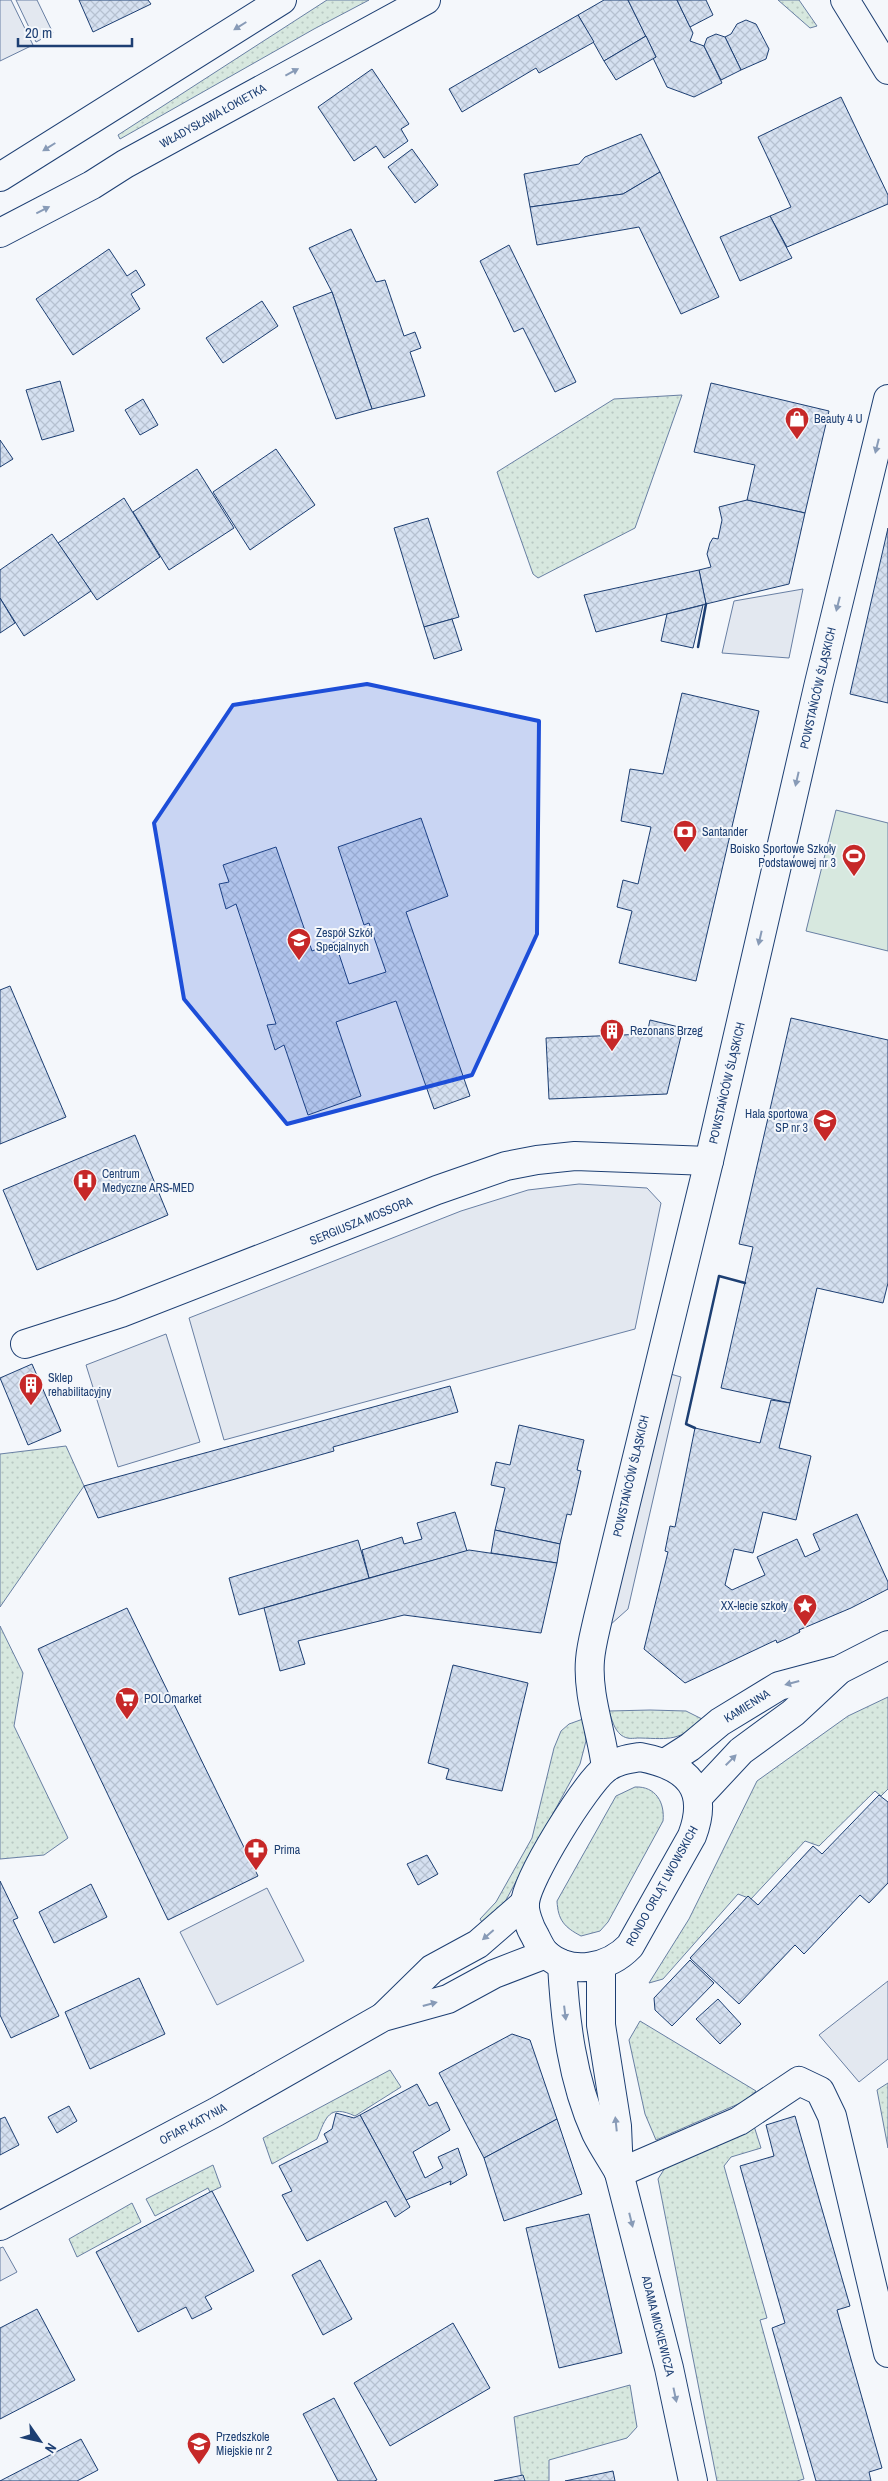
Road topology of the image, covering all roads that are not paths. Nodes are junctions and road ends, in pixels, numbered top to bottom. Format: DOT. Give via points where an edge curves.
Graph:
graph roads {
  1 [pos="282,0"];
  2 [pos="426,0"];
  3 [pos="845,0"];
  4 [pos="888,70"];
  5 [pos="0,177"];
  6 [pos="0,232"];
  7 [pos="888,399"];
  8 [pos="709,1161"];
  9 [pos="25,1344"];
  10 [pos="888,1645"];
  11 [pos="839,1670"];
  12 [pos="664,1764"];
  13 [pos="606,1768"];
  14 [pos="699,1796"];
  15 [pos="525,1903"];
  16 [pos="554,1959"];
  17 [pos="601,1965"];
  18 [pos="383,2017"];
  19 [pos="620,2173"];
  20 [pos="0,2226"];
  21 [pos="888,2353"];
  22 [pos="693,2481"];
  1 -- 5 [label="street, one-way"];
  6 -- 2 [label="street, WŁADYSŁAWA ŁOKIETKA, one-way" via="92,185"];
  3 -- 4 [label="street"];
  7 -- 8 [label="street, POWSTAŃCÓW ŚLĄSKICH, one-way"];
  8 -- 9 [label="street, SERGIUSZA MOSSORA" via="575,1156 506,1166 120,1313"];
  8 -- 13 [label="street, POWSTAŃCÓW ŚLĄSKICH" via="630,1482 590,1661 594,1705"];
  10 -- 11 [label="street, KAMIENNA"];
  11 -- 12 [label="street, KAMIENNA, one-way" via="779,1686 720,1722"];
  14 -- 11 [label="street, KAMIENNA, one-way" via="741,1751 793,1713"];
  12 -- 13 [label="street" via="640,1757 624,1759"];
  12 -- 14 [label="street" via="692,1784"];
  13 -- 15 [label="street" via="590,1784 564,1825 536,1873"];
  14 -- 17 [label="street, RONDO ORLĄT LWOWSKICH" via="698,1820 692,1836 643,1925 618,1958"];
  15 -- 16 [label="street" via="531,1930"];
  15 -- 18 [label="street, OFIAR KATYNIA, one-way" via="478,1944 432,1969"];
  16 -- 17 [label="street, RONDO ORLĄT LWOWSKICH" via="582,1968"];
  18 -- 16 [label="street, OFIAR KATYNIA, one-way" via="448,2000 494,1974"];
  16 -- 19 [label="street, ADAMA MICKIEWICZA, one-way" via="577,2077 596,2133"];
  19 -- 17 [label="street, ADAMA MICKIEWICZA, one-way" via="617,2126 601,2025"];
  18 -- 20 [label="street, OFIAR KATYNIA" via="216,2112"];
  19 -- 21 [label="street" via="739,2120 799,2082 820,2090 832,2116"];
  19 -- 22 [label="street, ADAMA MICKIEWICZA, one-way" via="669,2368"];
}
